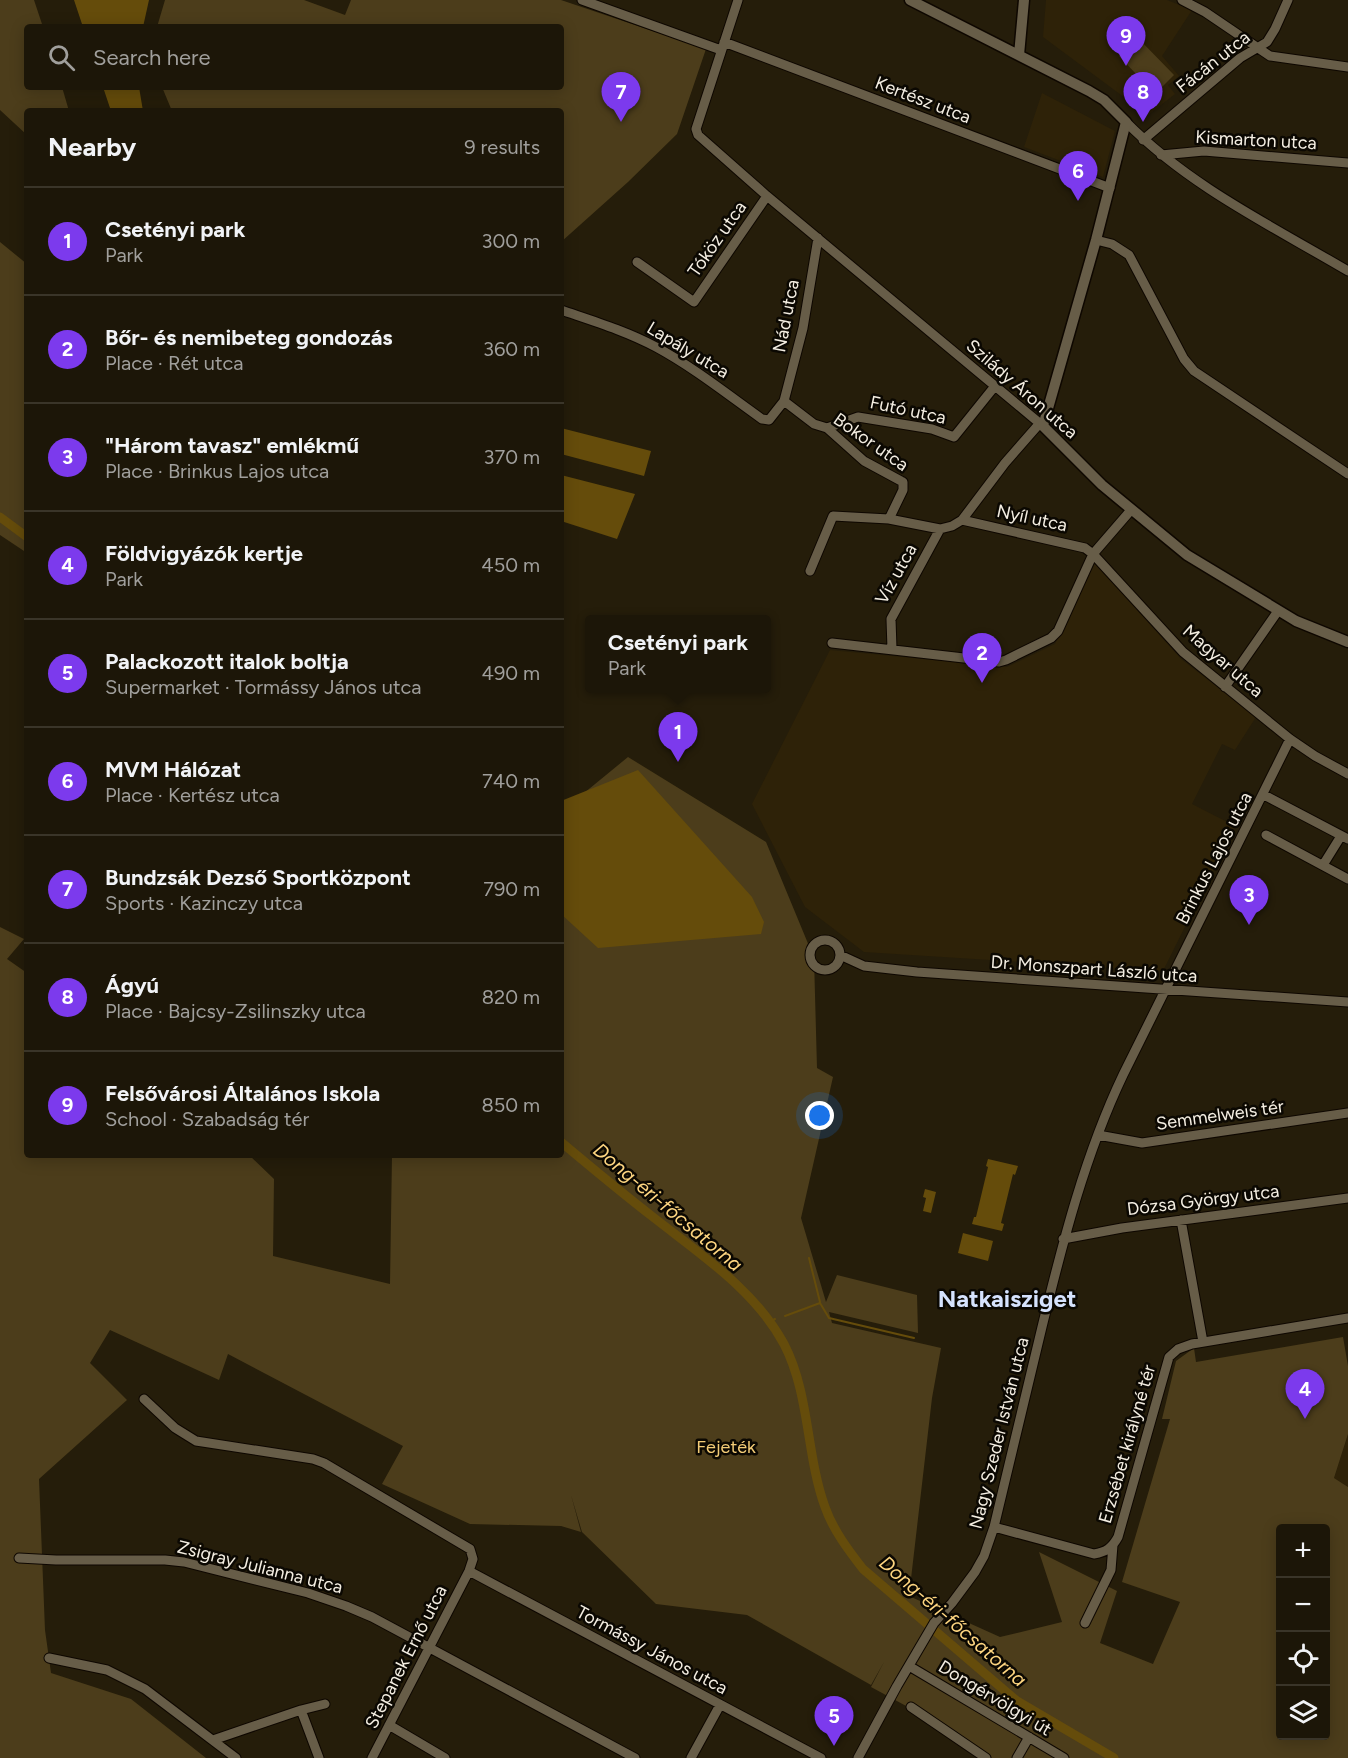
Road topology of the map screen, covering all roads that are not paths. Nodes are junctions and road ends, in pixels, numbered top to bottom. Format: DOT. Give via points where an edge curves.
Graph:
graph roads {
  1 [pos="582,0"];
  2 [pos="738,0"];
  3 [pos="910,0"];
  4 [pos="1024,0"];
  5 [pos="1182,0"];
  6 [pos="1288,0"];
  7 [pos="722,46"];
  8 [pos="1258,48"];
  9 [pos="1019,56"];
  10 [pos="1348,67"];
  11 [pos="1126,122"];
  12 [pos="1143,140"];
  13 [pos="1161,155"];
  14 [pos="1348,163"];
  15 [pos="1110,188"];
  16 [pos="766,196"];
  17 [pos="818,238"];
  18 [pos="1096,240"];
  19 [pos="637,262"];
  20 [pos="1348,271"];
  21 [pos="564,311"];
  22 [pos="995,386"];
  23 [pos="784,400"];
  24 [pos="1042,424"];
  25 [pos="827,428"];
  26 [pos="1348,474"];
  27 [pos="1131,510"];
  28 [pos="889,519"];
  29 [pos="962,520"];
  30 [pos="940,529"];
  31 [pos="1094,554"];
  32 [pos="810,571"];
  33 [pos="1278,611"];
  34 [pos="1348,642"];
  35 [pos="832,644"];
  36 [pos="892,649"];
  37 [pos="1225,687"];
  38 [pos="1290,739"];
  39 [pos="1348,774"];
  40 [pos="1264,795"];
  41 [pos="1266,835"];
  42 [pos="1345,837"];
  43 [pos="1323,865"];
  44 [pos="1348,879"];
  45 [pos="840,955"];
  46 [pos="1166,991"];
  47 [pos="1348,1002"];
  48 [pos="1348,1113"];
  49 [pos="1098,1135"];
  50 [pos="1348,1198"];
  51 [pos="1181,1220"];
  52 [pos="1064,1239"];
  53 [pos="1348,1318"];
  54 [pos="1203,1342"];
  55 [pos="144,1399"];
  56 [pos="994,1527"];
  57 [pos="1113,1545"];
  58 [pos="19,1558"];
  59 [pos="469,1571"];
  60 [pos="1085,1623"];
  61 [pos="429,1649"];
  62 [pos="49,1658"];
  63 [pos="909,1666"];
  64 [pos="325,1704"];
  65 [pos="720,1705"];
  66 [pos="911,1707"];
  67 [pos="301,1710"];
  68 [pos="389,1725"];
  69 [pos="1029,1737"];
  70 [pos="213,1740"];
  71 [pos="236,1758"];
  72 [pos="319,1758"];
  73 [pos="372,1758"];
  74 [pos="444,1758"];
  75 [pos="635,1758"];
  76 [pos="691,1758"];
  77 [pos="821,1758"];
  78 [pos="858,1758"];
  79 [pos="986,1758"];
  80 [pos="1017,1758"];
  81 [pos="1064,1758"];
  1 -- 7 [label="street, Kertész utca"];
  2 -- 7 [label="street"];
  3 -- 9 [label="street"];
  4 -- 9 [label="street"];
  5 -- 8 [label="street"];
  6 -- 8 [label="street, Fácán utca" via="1270,37"];
  7 -- 15 [label="street, Kertész utca"];
  7 -- 16 [label="street, Szilády Áron utca" via="696,129"];
  8 -- 10 [label="street" via="1270,56"];
  8 -- 12 [label="street, Fácán utca" via="1240,58"];
  9 -- 11 [label="street" via="1096,95"];
  11 -- 12 [label="street"];
  11 -- 15 [label="street"];
  12 -- 13 [label="street"];
  13 -- 14 [label="street, Kismarton utca" via="1204,152"];
  13 -- 20 [label="street" via="1203,185"];
  15 -- 18 [label="street"];
  16 -- 17 [label="street, Szilády Áron utca"];
  16 -- 19 [label="street, Tóköz utca" via="694,302"];
  17 -- 22 [label="street, Szilády Áron utca"];
  17 -- 23 [label="street, Nád utca" via="803,328"];
  18 -- 24 [label="street"];
  18 -- 26 [label="street" via="1113,244 1129,255 1194,371"];
  21 -- 23 [label="street, Lapály utca" via="655,346 762,419 773,417"];
  22 -- 24 [label="street, Szilády Áron utca"];
  22 -- 25 [label="street, Futó utca" via="954,437 932,429 858,417"];
  23 -- 25 [label="street, Bokor utca" via="814,424"];
  24 -- 27 [label="street, Szilády Áron utca"];
  24 -- 29 [label="street"];
  25 -- 28 [label="street, Bokor utca" via="864,461 903,482"];
  27 -- 31 [label="street"];
  27 -- 33 [label="street, Szilády Áron utca" via="1204,566"];
  28 -- 30 [label="street"];
  28 -- 32 [label="street" via="833,516"];
  29 -- 30 [label="street"];
  29 -- 31 [label="street, Nyíl utca" via="1081,546"];
  30 -- 36 [label="street, Víz utca" via="891,620"];
  31 -- 36 [label="street" via="1058,631 1051,638 999,662"];
  31 -- 37 [label="street, Magyar utca" via="1183,652"];
  33 -- 34 [label="street, Szilády Áron utca"];
  33 -- 37 [label="street"];
  35 -- 36 [label="street"];
  37 -- 38 [label="street, Magyar utca"];
  38 -- 39 [label="street, Magyar utca"];
  38 -- 40 [label="street, Brinkus Lajos utca"];
  40 -- 42 [label="street"];
  40 -- 46 [label="street, Brinkus Lajos utca"];
  41 -- 43 [label="street"];
  42 -- 43 [label="street"];
  43 -- 44 [label="street"];
  45 -- 46 [label="street, Dr. Monszpart László utca" via="864,966 908,971"];
  46 -- 47 [label="street, Dr. Monszpart László utca"];
  46 -- 49 [label="street, Nagy Szeder István utca"];
  48 -- 49 [label="street, Semmelweis tér" via="1142,1143"];
  49 -- 52 [label="street, Nagy Szeder István utca"];
  50 -- 51 [label="street, Dózsa György utca"];
  51 -- 52 [label="street, Dózsa György utca"];
  51 -- 54 [label="street"];
  52 -- 56 [label="street, Nagy Szeder István utca"];
  53 -- 54 [label="street, Erzsébet királyné tér"];
  54 -- 57 [label="street, Erzsébet királyné tér" via="1178,1349 1169,1357"];
  55 -- 59 [label="street" via="175,1428 196,1441 313,1459 332,1467 467,1546 473,1559"];
  56 -- 57 [label="street, Erzsébet királyné tér" via="1094,1554"];
  56 -- 63 [label="street, Nagy Szeder István utca" via="975,1572 934,1623"];
  57 -- 60 [label="street, Erzsébet királyné tér" via="1110,1570"];
  58 -- 61 [label="street, Zsigray Julianna utca" via="165,1560 200,1565 346,1606"];
  59 -- 61 [label="street, Stepanek Ernő utca"];
  59 -- 65 [label="street, Tormássy János utca"];
  61 -- 68 [label="street, Stepanek Ernő utca"];
  61 -- 75 [label="street, Zsigray Julianna utca"];
  62 -- 70 [label="street" via="107,1670 146,1689"];
  63 -- 69 [label="street, Dongérvölgyi út"];
  63 -- 78 [label="street"];
  64 -- 67 [label="street"];
  65 -- 76 [label="street"];
  65 -- 77 [label="street, Tormássy János utca"];
  66 -- 79 [label="street"];
  67 -- 70 [label="street"];
  67 -- 72 [label="street"];
  68 -- 73 [label="street, Stepanek Ernő utca"];
  68 -- 74 [label="street"];
  69 -- 80 [label="street"];
  69 -- 81 [label="street, Dongérvölgyi út"];
  70 -- 71 [label="street"];
}
